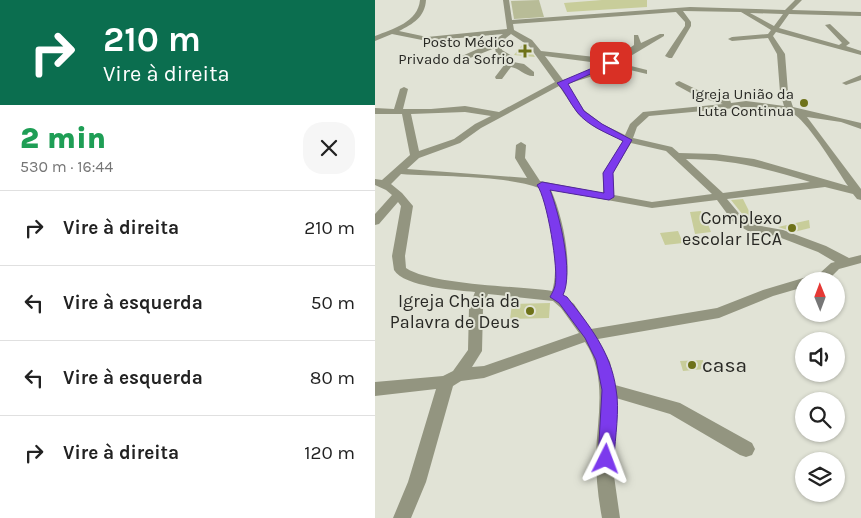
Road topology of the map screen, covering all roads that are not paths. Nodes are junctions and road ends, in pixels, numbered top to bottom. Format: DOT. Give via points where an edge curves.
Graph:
graph roads {
  1 [pos="423,0"];
  2 [pos="506,0"];
  3 [pos="799,0"];
  4 [pos="678,10"];
  5 [pos="740,10"];
  6 [pos="789,12"];
  7 [pos="861,14"];
  8 [pos="828,25"];
  9 [pos="511,27"];
  10 [pos="391,32"];
  11 [pos="772,33"];
  12 [pos="662,35"];
  13 [pos="636,36"];
  14 [pos="375,39"];
  15 [pos="732,40"];
  16 [pos="497,44"];
  17 [pos="840,46"];
  18 [pos="633,50"];
  19 [pos="539,53"];
  20 [pos="861,53"];
  21 [pos="669,56"];
  22 [pos="457,60"];
  23 [pos="611,63"];
  24 [pos="509,64"];
  25 [pos="643,72"];
  26 [pos="531,74"];
  27 [pos="861,76"];
  28 [pos="499,77"];
  29 [pos="561,83"];
  30 [pos="679,83"];
  31 [pos="845,83"];
  32 [pos="404,89"];
  33 [pos="736,104"];
  34 [pos="789,109"];
  35 [pos="375,111"];
  36 [pos="402,111"];
  37 [pos="799,113"];
  38 [pos="499,116"];
  39 [pos="861,126"];
  40 [pos="628,140"];
  41 [pos="521,146"];
  42 [pos="415,156"];
  43 [pos="678,156"];
  44 [pos="397,171"];
  45 [pos="380,182"];
  46 [pos="539,184"];
  47 [pos="822,184"];
  48 [pos="860,194"];
  49 [pos="398,195"];
  50 [pos="720,196"];
  51 [pos="609,197"];
  52 [pos="375,220"];
  53 [pos="861,260"];
  54 [pos="846,262"];
  55 [pos="828,272"];
  56 [pos="795,285"];
  57 [pos="483,288"];
  58 [pos="556,297"];
  59 [pos="589,335"];
  60 [pos="452,379"];
  61 [pos="375,389"];
  62 [pos="609,390"];
  63 [pos="746,449"];
  64 [pos="402,518"];
  65 [pos="611,518"];
  1 -- 10 [label="street" via="416,17"];
  2 -- 9 [label="street"];
  3 -- 6 [label="street"];
  4 -- 5 [label="street"];
  4 -- 9 [label="street"];
  4 -- 21 [label="street" via="688,26"];
  5 -- 6 [label="street"];
  5 -- 11 [label="street"];
  6 -- 7 [label="street"];
  6 -- 11 [label="street"];
  8 -- 17 [label="street" via="846,42"];
  9 -- 10 [label="street" via="427,39"];
  9 -- 16 [label="street"];
  9 -- 19 [label="street" via="531,42"];
  10 -- 14 [label="street"];
  11 -- 15 [label="street"];
  11 -- 17 [label="street"];
  11 -- 34 [label="street" via="781,54 784,92"];
  12 -- 18 [label="street"];
  13 -- 18 [label="street" via="638,46"];
  16 -- 22 [label="street"];
  16 -- 24 [label="street" via="499,51 509,58"];
  17 -- 20 [label="street"];
  18 -- 23 [label="street"];
  19 -- 23 [label="street"];
  19 -- 29 [label="street" via="549,65 554,79"];
  23 -- 25 [label="street"];
  23 -- 29 [label="street"];
  24 -- 26 [label="street" via="521,66"];
  24 -- 28 [label="street"];
  27 -- 31 [label="street"];
  29 -- 38 [label="street"];
  29 -- 40 [label="street" via="581,112 599,126"];
  30 -- 33 [label="street" via="701,95"];
  32 -- 36 [label="street"];
  33 -- 34 [label="street"];
  33 -- 40 [label="street" via="646,114 633,126"];
  34 -- 37 [label="street"];
  35 -- 36 [label="street"];
  36 -- 38 [label="street" via="465,109"];
  36 -- 42 [label="street"];
  37 -- 39 [label="street"];
  37 -- 48 [label="street"];
  38 -- 42 [label="street" via="457,141"];
  40 -- 43 [label="street" via="669,149"];
  40 -- 51 [label="street" via="608,173"];
  41 -- 46 [label="street" via="520,158"];
  42 -- 44 [label="street"];
  43 -- 47 [label="street" via="698,155 755,162"];
  43 -- 50 [label="street"];
  44 -- 45 [label="street"];
  44 -- 46 [label="street"];
  45 -- 49 [label="street"];
  46 -- 51 [label="street"];
  46 -- 58 [label="street" via="546,190 562,266 561,286"];
  47 -- 48 [label="street"];
  47 -- 50 [label="street"];
  49 -- 52 [label="street"];
  49 -- 57 [label="street" via="407,206 402,234 400,269 403,274 426,281"];
  50 -- 51 [label="street" via="652,205"];
  50 -- 54 [label="street" via="738,220 752,228 779,233"];
  53 -- 54 [label="street"];
  54 -- 55 [label="street"];
  56 -- 59 [label="street" via="719,313"];
  57 -- 58 [label="street"];
  57 -- 60 [label="street" via="476,308 475,351"];
  58 -- 59 [label="street" via="563,300"];
  59 -- 60 [label="street" via="484,372"];
  59 -- 62 [label="street" via="603,360"];
  60 -- 61 [label="street"];
  60 -- 64 [label="street"];
  62 -- 63 [label="street" via="673,408"];
  62 -- 65 [label="street" via="605,476"];
}
